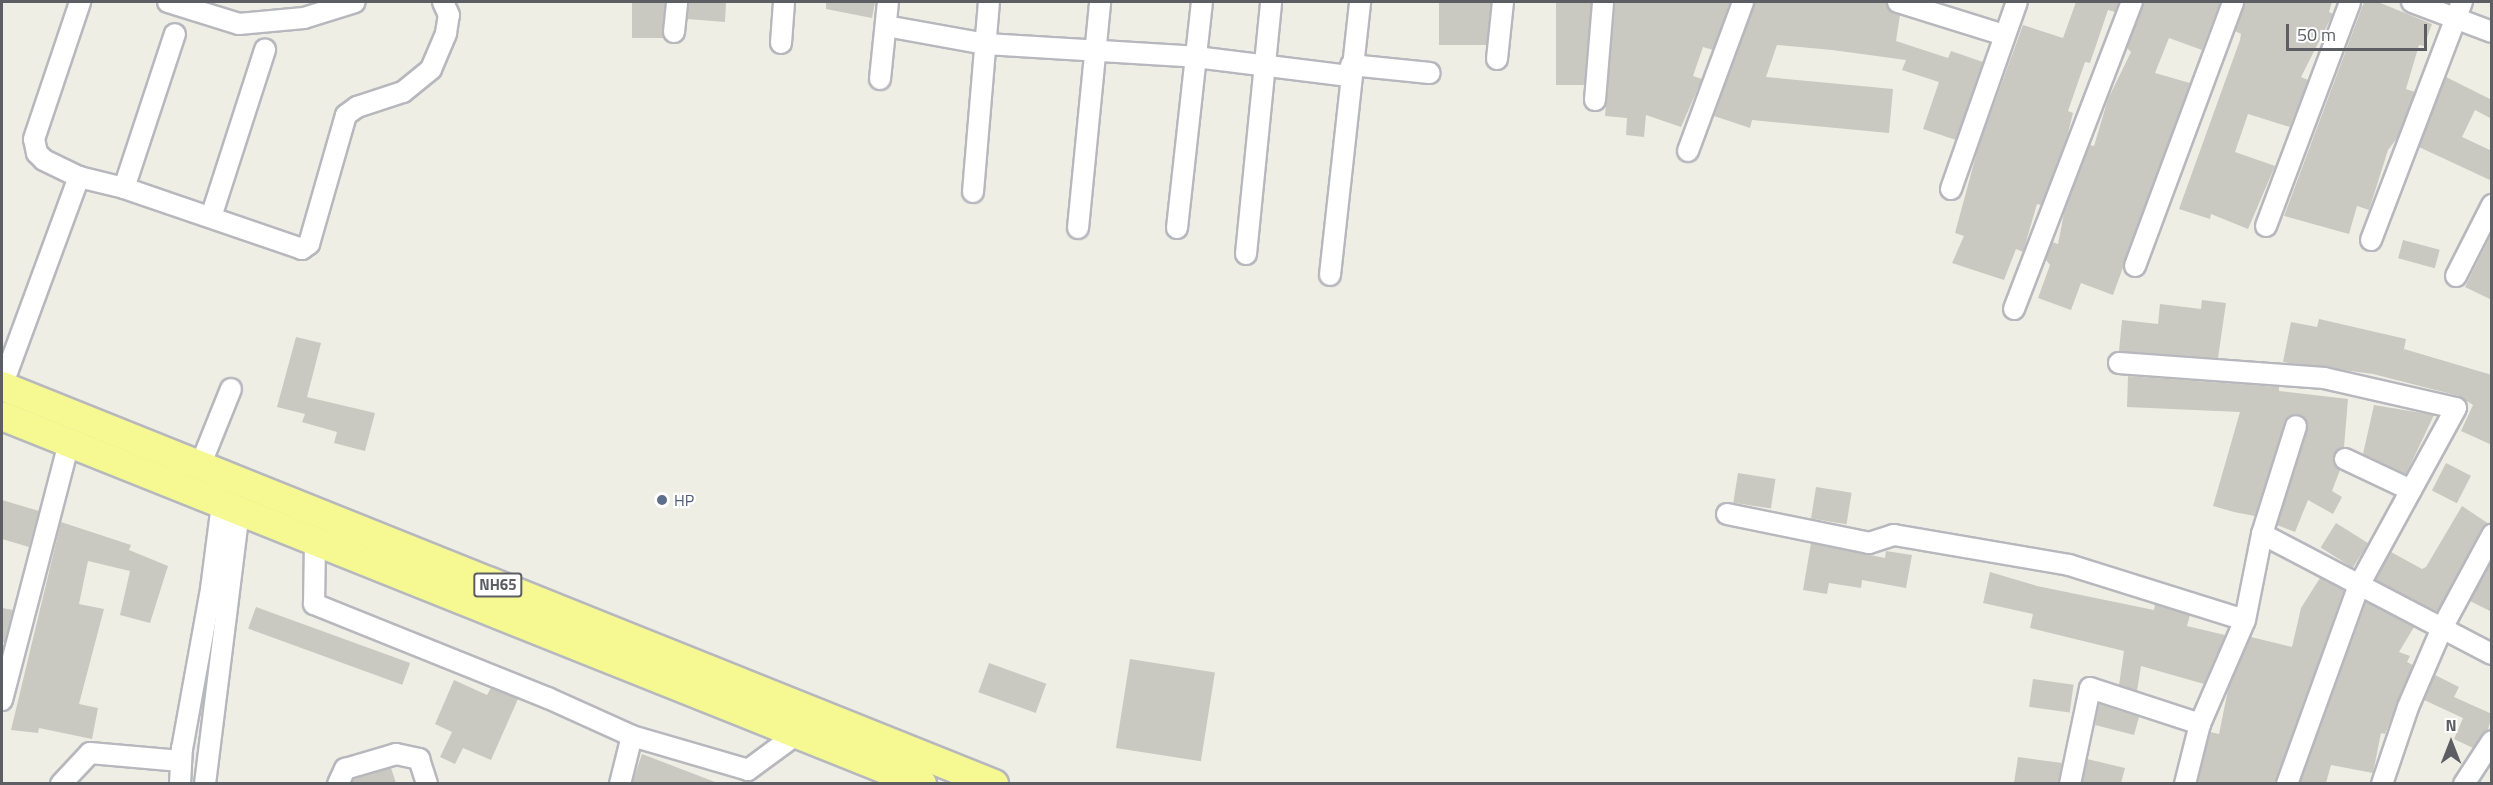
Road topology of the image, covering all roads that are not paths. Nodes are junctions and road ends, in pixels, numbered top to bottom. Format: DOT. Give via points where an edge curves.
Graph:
graph roads {
  1 [pos="80,2"];
  2 [pos="168,2"];
  3 [pos="355,2"];
  4 [pos="444,2"];
  5 [pos="677,2"];
  6 [pos="784,2"];
  7 [pos="888,2"];
  8 [pos="989,2"];
  9 [pos="1100,2"];
  10 [pos="1202,2"];
  11 [pos="1271,2"];
  12 [pos="1360,2"];
  13 [pos="1503,2"];
  14 [pos="1603,2"];
  15 [pos="1743,2"];
  16 [pos="1898,2"];
  17 [pos="2017,2"];
  18 [pos="2132,2"];
  19 [pos="2233,2"];
  20 [pos="2350,2"];
  21 [pos="2412,2"];
  22 [pos="2459,10"];
  23 [pos="886,26"];
  24 [pos="674,32"];
  25 [pos="2492,32"];
  26 [pos="175,34"];
  27 [pos="2004,35"];
  28 [pos="781,43"];
  29 [pos="986,44"];
  30 [pos="265,50"];
  31 [pos="1095,52"];
  32 [pos="1196,57"];
  33 [pos="1497,59"];
  34 [pos="1267,66"];
  35 [pos="1350,71"];
  36 [pos="1430,73"];
  37 [pos="880,79"];
  38 [pos="1595,100"];
  39 [pos="1688,151"];
  40 [pos="79,177"];
  41 [pos="124,188"];
  42 [pos="1951,189"];
  43 [pos="973,192"];
  44 [pos="2492,205"];
  45 [pos="211,217"];
  46 [pos="2266,226"];
  47 [pos="1078,228"];
  48 [pos="1177,228"];
  49 [pos="2371,240"];
  50 [pos="1246,254"];
  51 [pos="2135,266"];
  52 [pos="1330,275"];
  53 [pos="2456,276"];
  54 [pos="2014,309"];
  55 [pos="2119,363"];
  56 [pos="2,386"];
  57 [pos="231,389"];
  58 [pos="2,416"];
  59 [pos="2296,426"];
  60 [pos="69,443"];
  61 [pos="2345,459"];
  62 [pos="200,466"];
  63 [pos="2411,490"];
  64 [pos="230,508"];
  65 [pos="1727,514"];
  66 [pos="2262,534"];
  67 [pos="2492,535"];
  68 [pos="315,542"];
  69 [pos="2359,585"];
  70 [pos="2244,620"];
  71 [pos="2442,628"];
  72 [pos="2492,654"];
  73 [pos="2,700"];
  74 [pos="2200,724"];
  75 [pos="797,734"];
  76 [pos="632,736"];
  77 [pos="2492,741"];
  78 [pos="181,761"];
  79 [pos="61,783"];
  80 [pos="180,783"];
  81 [pos="205,783"];
  82 [pos="338,783"];
  83 [pos="427,783"];
  84 [pos="620,783"];
  85 [pos="922,783"];
  86 [pos="994,783"];
  87 [pos="2070,783"];
  88 [pos="2185,783"];
  89 [pos="2287,783"];
  90 [pos="2382,783"];
  91 [pos="2464,783"];
  1 -- 40 [label="street" via="34,139 37,153 44,160"];
  2 -- 3 [label="street" via="239,24 304,18"];
  4 -- 45 [label="street" via="449,15 446,33 431,69 403,92 357,107 346,115 309,244 302,249"];
  5 -- 24 [label="street"];
  6 -- 28 [label="street"];
  7 -- 23 [label="street"];
  8 -- 29 [label="street"];
  9 -- 31 [label="street"];
  10 -- 32 [label="street"];
  11 -- 34 [label="street"];
  12 -- 35 [label="street"];
  13 -- 33 [label="street"];
  14 -- 38 [label="street"];
  15 -- 39 [label="street"];
  16 -- 27 [label="street"];
  17 -- 27 [label="street"];
  18 -- 54 [label="street"];
  19 -- 51 [label="street"];
  20 -- 46 [label="street"];
  21 -- 22 [label="street"];
  22 -- 25 [label="street"];
  22 -- 49 [label="street"];
  23 -- 29 [label="street"];
  23 -- 37 [label="street"];
  26 -- 41 [label="street"];
  27 -- 42 [label="street"];
  29 -- 31 [label="street"];
  29 -- 43 [label="street"];
  30 -- 45 [label="street"];
  31 -- 32 [label="street"];
  31 -- 47 [label="street"];
  32 -- 34 [label="street"];
  32 -- 48 [label="street"];
  34 -- 35 [label="street"];
  34 -- 50 [label="street"];
  35 -- 36 [label="street"];
  35 -- 52 [label="street"];
  40 -- 41 [label="street"];
  40 -- 56 [label="street"];
  41 -- 45 [label="street"];
  44 -- 53 [label="street"];
  55 -- 63 [label="street" via="2324,378 2456,408"];
  56 -- 62 [label="highway, NH65"];
  57 -- 62 [label="street"];
  58 -- 60 [label="highway, NH65"];
  59 -- 66 [label="street"];
  60 -- 64 [label="highway, NH65"];
  60 -- 73 [label="street"];
  61 -- 63 [label="street"];
  62 -- 86 [label="highway, NH65"];
  63 -- 69 [label="street"];
  64 -- 68 [label="highway, NH65"];
  64 -- 78 [label="street" via="211,589"];
  64 -- 81 [label="street"];
  65 -- 70 [label="street" via="1869,543 1894,535 2069,565"];
  66 -- 69 [label="street"];
  66 -- 70 [label="street"];
  67 -- 71 [label="street"];
  68 -- 75 [label="highway, NH65"];
  68 -- 76 [label="street" via="314,604"];
  69 -- 71 [label="street"];
  69 -- 89 [label="street"];
  70 -- 74 [label="street"];
  71 -- 72 [label="street"];
  71 -- 90 [label="street" via="2408,706"];
  74 -- 87 [label="street" via="2090,688"];
  74 -- 88 [label="street"];
  75 -- 76 [label="street" via="748,770"];
  75 -- 85 [label="highway, NH65"];
  76 -- 84 [label="street"];
  77 -- 91 [label="street"];
  78 -- 79 [label="street" via="90,753"];
  78 -- 80 [label="street"];
  82 -- 83 [label="street" via="345,769 396,754 419,759"];
}
